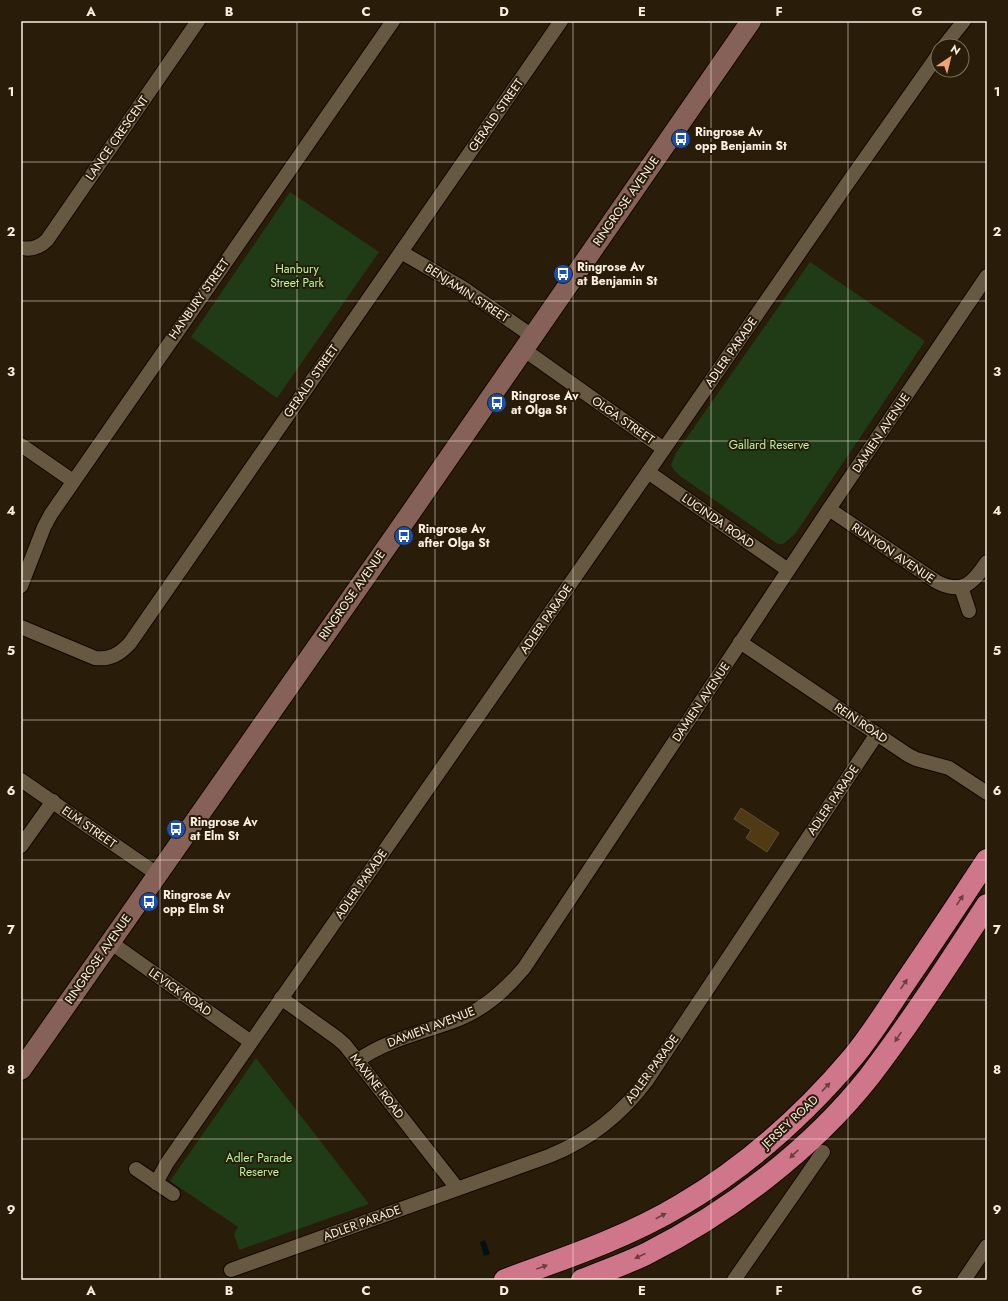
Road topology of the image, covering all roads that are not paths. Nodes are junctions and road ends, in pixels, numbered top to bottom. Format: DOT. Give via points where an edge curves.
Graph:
graph roads {
  1 [pos="198,21"];
  2 [pos="393,21"];
  3 [pos="562,21"];
  4 [pos="751,21"];
  5 [pos="964,21"];
  6 [pos="950,38"];
  7 [pos="930,66"];
  8 [pos="29,252"];
  9 [pos="401,252"];
  10 [pos="987,276"];
  11 [pos="527,343"];
  12 [pos="21,445"];
  13 [pos="664,449"];
  14 [pos="648,472"];
  15 [pos="73,481"];
  16 [pos="829,509"];
  17 [pos="987,562"];
  18 [pos="788,570"];
  19 [pos="21,586"];
  20 [pos="961,587"];
  21 [pos="969,611"];
  22 [pos="21,627"];
  23 [pos="740,642"];
  24 [pos="877,734"];
  25 [pos="21,780"];
  26 [pos="987,793"];
  27 [pos="53,801"];
  28 [pos="21,846"];
  29 [pos="987,860"];
  30 [pos="157,874"];
  31 [pos="987,905"];
  32 [pos="110,942"];
  33 [pos="281,998"];
  34 [pos="251,1042"];
  35 [pos="357,1061"];
  36 [pos="21,1070"];
  37 [pos="823,1152"];
  38 [pos="136,1169"];
  39 [pos="156,1183"];
  40 [pos="457,1188"];
  41 [pos="173,1194"];
  42 [pos="987,1246"];
  43 [pos="231,1270"];
  44 [pos="505,1280"];
  45 [pos="582,1280"];
  46 [pos="734,1280"];
  47 [pos="964,1280"];
  1 -- 8 [label="street, LANCE CRESCENT" via="47,240"];
  2 -- 15 [label="street, HANBURY STREET"];
  3 -- 9 [label="street, GERALD STREET"];
  4 -- 11 [label="street, RINGROSE AVENUE"];
  5 -- 6 [label="street"];
  7 -- 13 [label="street, ADLER PARADE"];
  9 -- 11 [label="street, BENJAMIN STREET" via="468,291"];
  9 -- 22 [label="street, GERALD STREET" via="126,647 111,657 95,658"];
  10 -- 16 [label="street, DAMIEN AVENUE"];
  11 -- 13 [label="street, OLGA STREET"];
  11 -- 30 [label="street, RINGROSE AVENUE"];
  12 -- 15 [label="street"];
  13 -- 14 [label="street, ADLER PARADE"];
  14 -- 18 [label="street, LUCINDA ROAD"];
  14 -- 33 [label="street, ADLER PARADE"];
  15 -- 19 [label="street, HANBURY STREET" via="44,527"];
  16 -- 18 [label="street, DAMIEN AVENUE"];
  16 -- 20 [label="street, RUNYON AVENUE" via="937,582 948,587"];
  17 -- 20 [label="street" via="974,580"];
  18 -- 23 [label="street, DAMIEN AVENUE"];
  20 -- 21 [label="street"];
  23 -- 24 [label="street, REIN ROAD"];
  23 -- 35 [label="street, DAMIEN AVENUE" via="524,968 507,987 469,1014 374,1050"];
  24 -- 26 [label="street, REIN ROAD" via="916,759 949,768"];
  24 -- 40 [label="street, ADLER PARADE" via="652,1073 632,1099 596,1131 569,1148"];
  25 -- 27 [label="street, ELM STREET"];
  27 -- 28 [label="street"];
  27 -- 30 [label="street, ELM STREET"];
  44 -- 29 [label="highway, JERSEY ROAD, one-way" via="580,1253 647,1224 716,1183 767,1144 814,1100 853,1056"];
  30 -- 32 [label="street, RINGROSE AVENUE"];
  31 -- 45 [label="highway, one-way" via="868,1077 823,1127 787,1161 752,1189 678,1237 645,1254"];
  32 -- 34 [label="street, LEVICK ROAD"];
  32 -- 36 [label="street, RINGROSE AVENUE"];
  33 -- 34 [label="street, ADLER PARADE"];
  33 -- 35 [label="street, MAXINE ROAD" via="341,1041"];
  34 -- 39 [label="street, ADLER PARADE"];
  35 -- 40 [label="street, MAXINE ROAD"];
  37 -- 46 [label="street"];
  38 -- 39 [label="street"];
  39 -- 41 [label="street"];
  40 -- 43 [label="street, ADLER PARADE"];
  42 -- 47 [label="street"];
}
